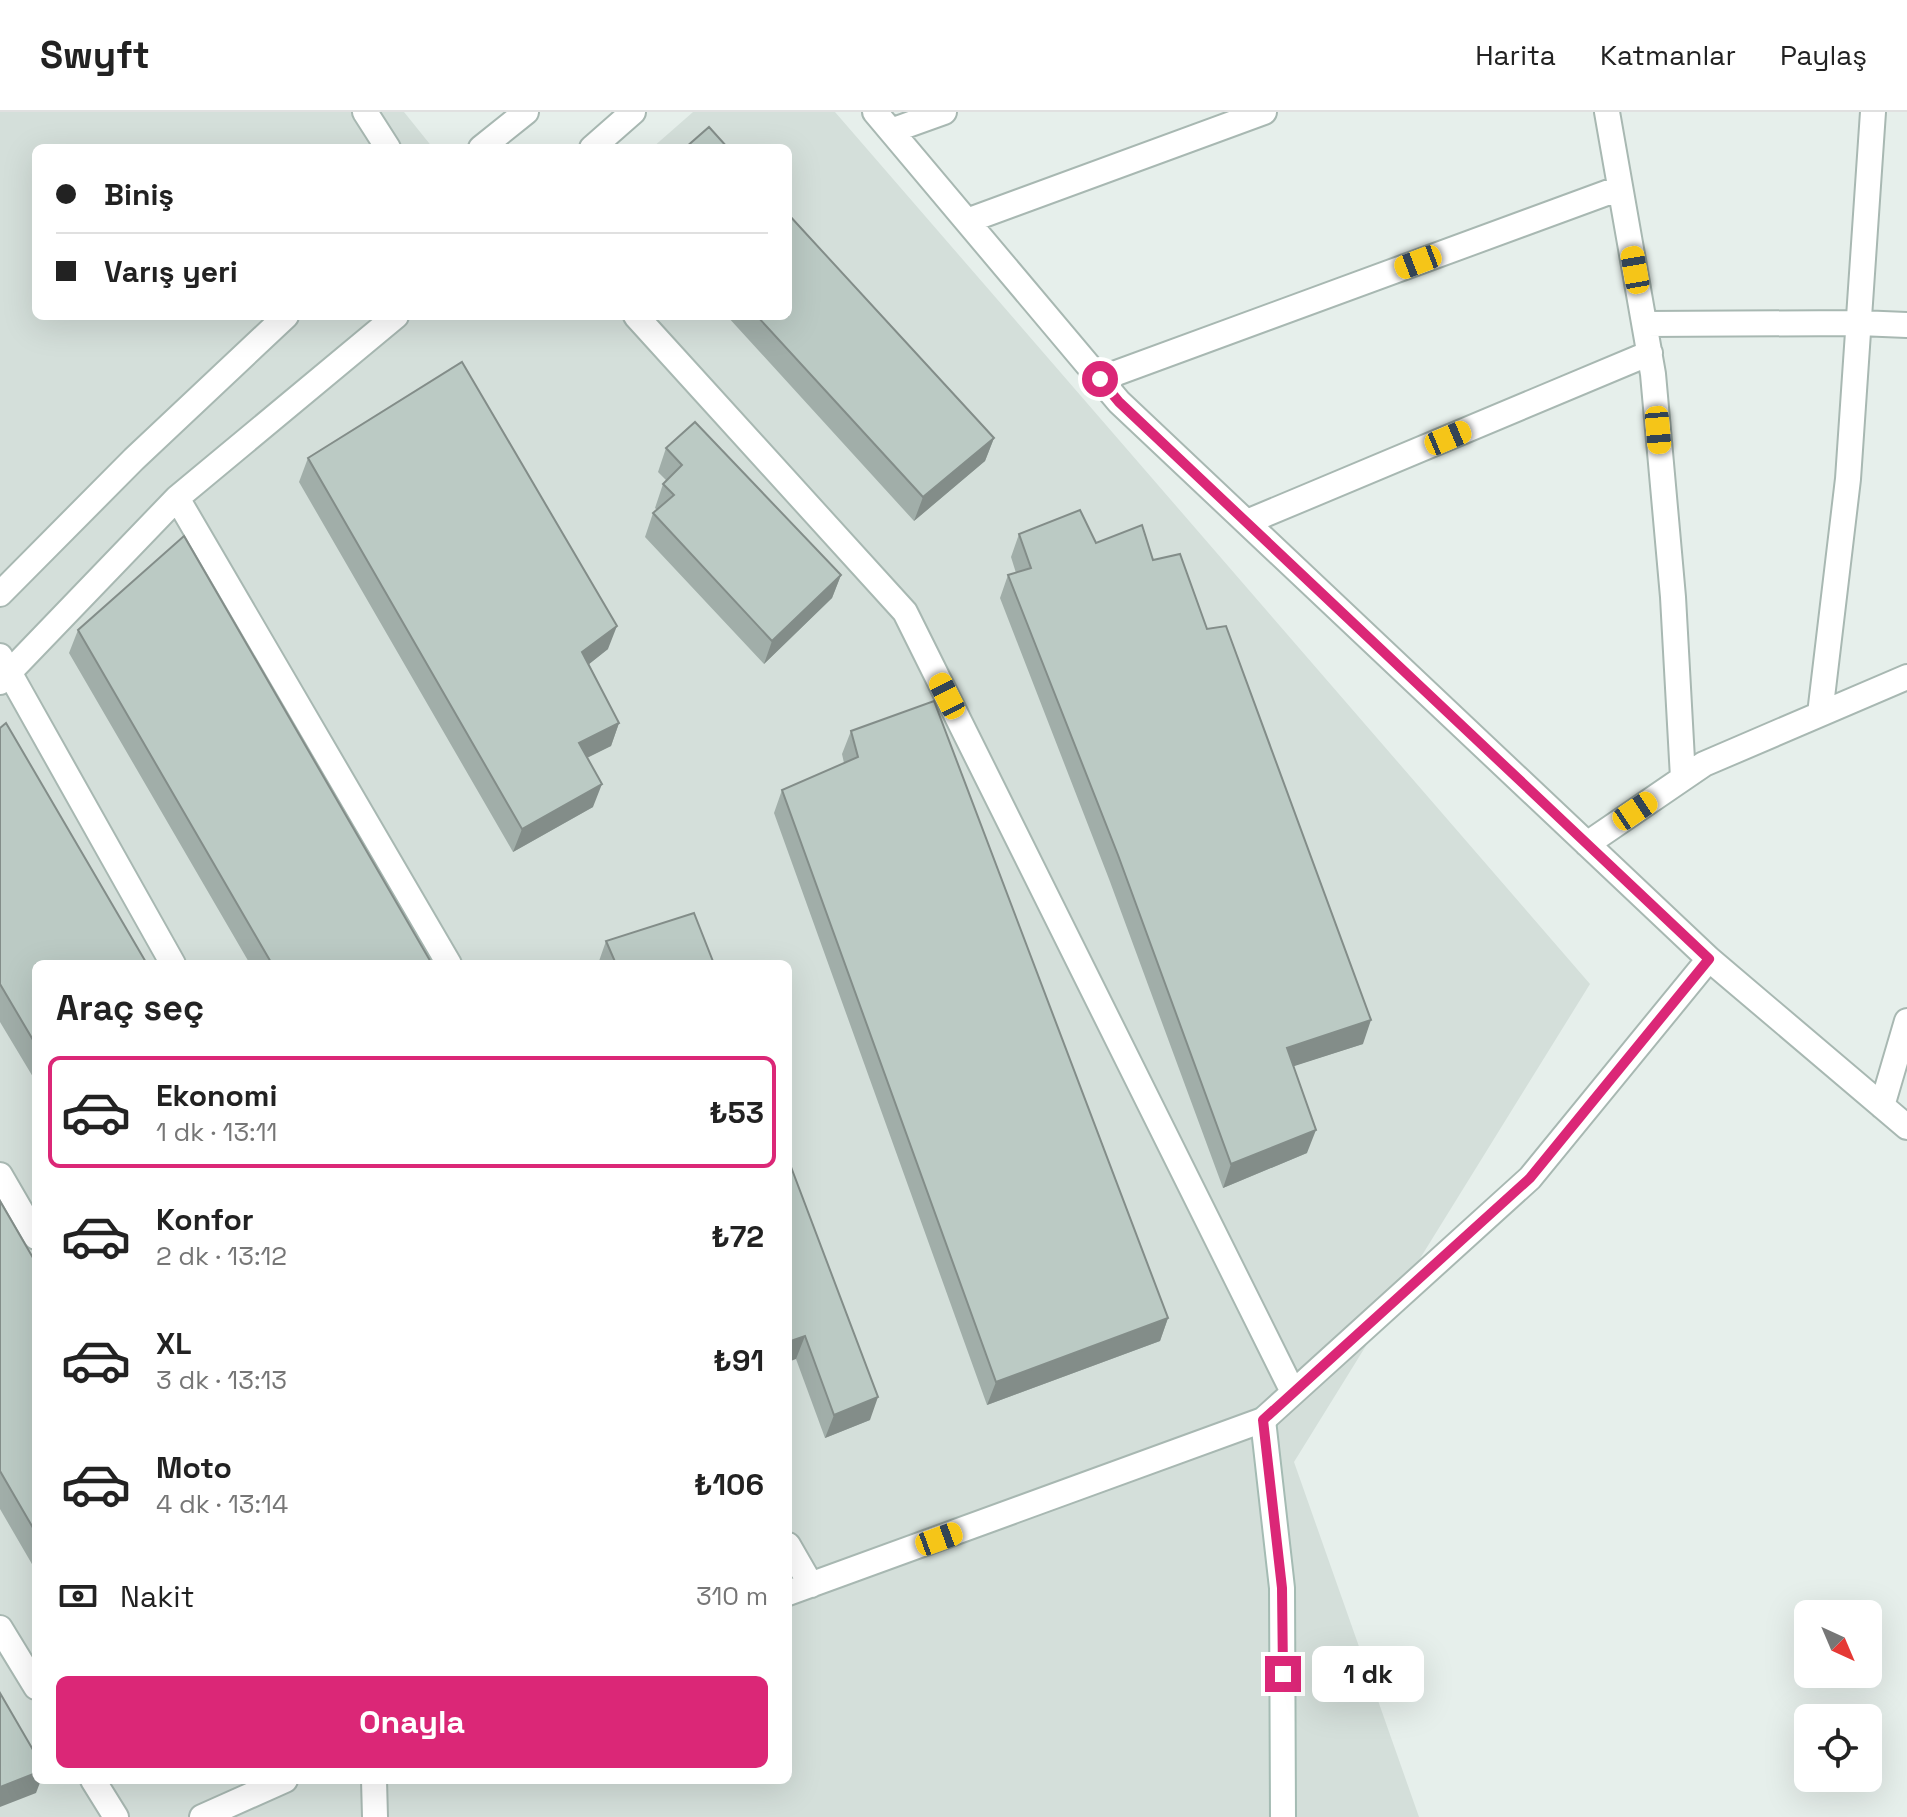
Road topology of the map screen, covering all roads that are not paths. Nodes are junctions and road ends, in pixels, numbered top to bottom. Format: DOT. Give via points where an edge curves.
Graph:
graph roads {
  1 [pos="365,112"];
  2 [pos="526,112"];
  3 [pos="633,112"];
  4 [pos="875,112"];
  5 [pos="944,112"];
  6 [pos="1264,112"];
  7 [pos="1607,112"];
  8 [pos="1873,112"];
  9 [pos="891,131"];
  10 [pos="385,144"];
  11 [pos="486,144"];
  12 [pos="597,144"];
  13 [pos="1620,188"];
  14 [pos="967,221"];
  15 [pos="282,320"];
  16 [pos="391,320"];
  17 [pos="640,320"];
  18 [pos="1859,323"];
  19 [pos="1645,324"];
  20 [pos="1907,325"];
  21 [pos="1650,353"];
  22 [pos="1100,379"];
  23 [pos="177,498"];
  24 [pos="1247,522"];
  25 [pos="0,594"];
  26 [pos="3,670"];
  27 [pos="1907,677"];
  28 [pos="1820,714"];
  29 [pos="1683,778"];
  30 [pos="1587,844"];
  31 [pos="1709,959"];
  32 [pos="171,960"];
  33 [pos="447,960"];
  34 [pos="1907,1021"];
  35 [pos="1882,1106"];
  36 [pos="1907,1127"];
  37 [pos="0,1175"];
  38 [pos="32,1230"];
  39 [pos="1293,1392"];
  40 [pos="1263,1420"];
  41 [pos="792,1552"];
  42 [pos="811,1585"];
  43 [pos="792,1592"];
  44 [pos="0,1628"];
  45 [pos="32,1680"];
  46 [pos="95,1784"];
  47 [pos="276,1784"];
  48 [pos="374,1784"];
  49 [pos="116,1817"];
  50 [pos="202,1817"];
  51 [pos="375,1817"];
  52 [pos="1283,1817"];
  1 -- 10 [label="street"];
  2 -- 11 [label="street"];
  3 -- 12 [label="street"];
  4 -- 9 [label="street"];
  5 -- 9 [label="street"];
  6 -- 14 [label="street"];
  7 -- 13 [label="street"];
  8 -- 18 [label="street"];
  9 -- 14 [label="street"];
  13 -- 19 [label="street"];
  13 -- 22 [label="street"];
  14 -- 22 [label="street"];
  15 -- 25 [label="street"];
  16 -- 23 [label="street"];
  17 -- 39 [label="street" via="905,612"];
  18 -- 19 [label="street"];
  18 -- 20 [label="street"];
  18 -- 28 [label="street" via="1848,479"];
  19 -- 21 [label="street"];
  21 -- 24 [label="street"];
  21 -- 29 [label="street" via="1673,597"];
  22 -- 24 [label="street"];
  23 -- 26 [label="street"];
  23 -- 33 [label="street"];
  24 -- 30 [label="street"];
  26 -- 32 [label="street"];
  27 -- 28 [label="street"];
  28 -- 29 [label="street"];
  29 -- 30 [label="street"];
  30 -- 31 [label="street"];
  31 -- 35 [label="street"];
  31 -- 39 [label="street" via="1530,1178"];
  34 -- 35 [label="street"];
  35 -- 36 [label="street"];
  37 -- 38 [label="street"];
  39 -- 40 [label="street"];
  40 -- 42 [label="street"];
  40 -- 52 [label="street" via="1282,1588"];
  41 -- 42 [label="street"];
  42 -- 43 [label="street"];
  44 -- 45 [label="street"];
  46 -- 49 [label="street"];
  47 -- 50 [label="street"];
  48 -- 51 [label="street"];
}
